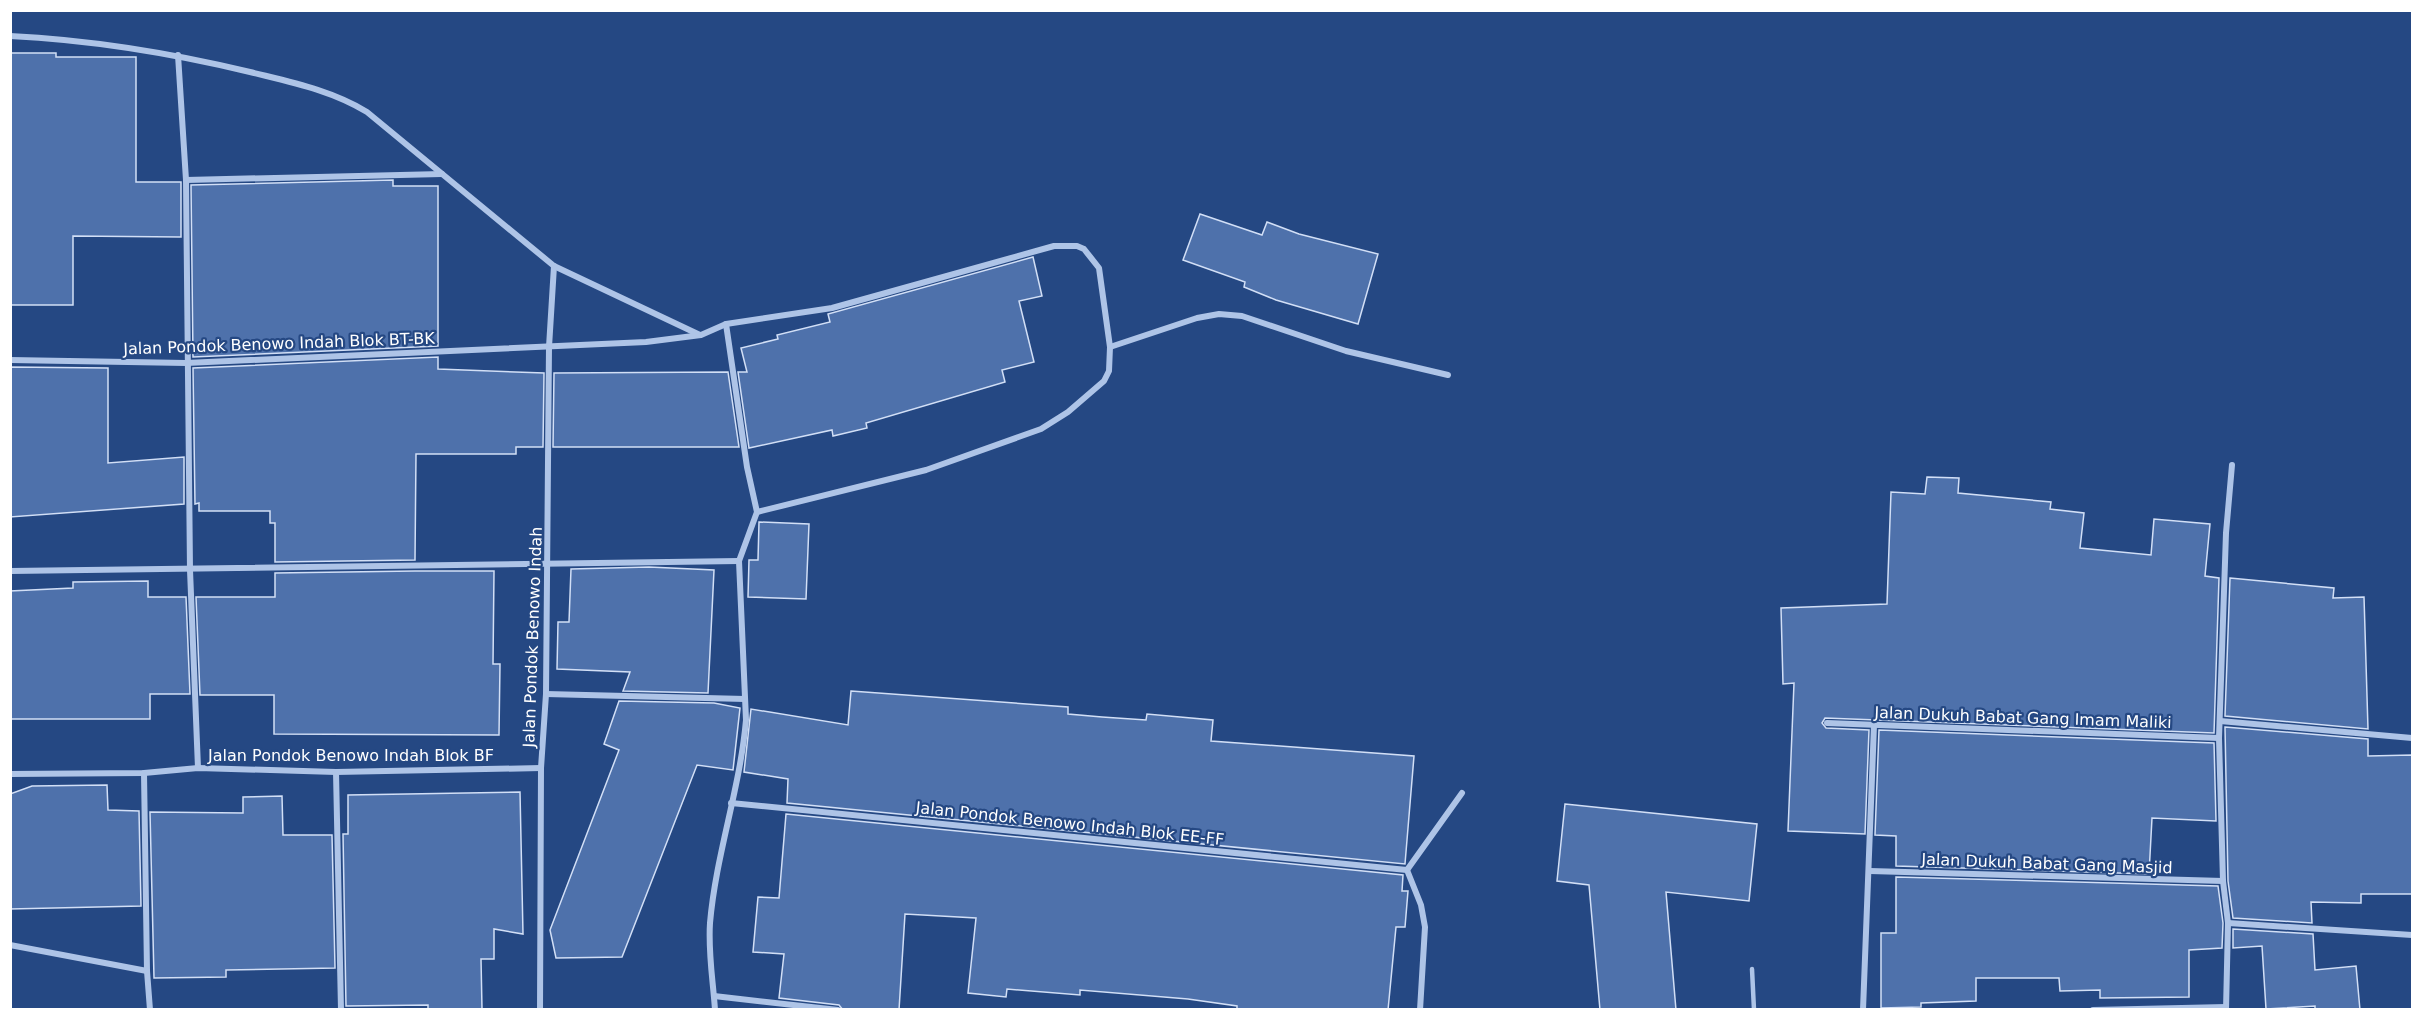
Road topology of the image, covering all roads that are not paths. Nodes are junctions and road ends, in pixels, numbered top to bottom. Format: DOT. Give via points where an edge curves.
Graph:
graph roads {
  1 [pos="10,36"];
  2 [pos="178,55"];
  3 [pos="442,174"];
  4 [pos="186,180"];
  5 [pos="554,266"];
  6 [pos="726,324"];
  7 [pos="701,335"];
  8 [pos="549,347"];
  9 [pos="1110,347"];
  10 [pos="10,360"];
  11 [pos="186,363"];
  12 [pos="1448,375"];
  13 [pos="2232,465"];
  14 [pos="756,512"];
  15 [pos="740,561"];
  16 [pos="549,562"];
  17 [pos="190,570"];
  18 [pos="10,571"];
  19 [pos="546,694"];
  20 [pos="745,699"];
  21 [pos="2220,721"];
  22 [pos="1827,723"];
  23 [pos="1874,725"];
  24 [pos="2219,738"];
  25 [pos="2412,738"];
  26 [pos="198,768"];
  27 [pos="541,768"];
  28 [pos="336,772"];
  29 [pos="144,773"];
  30 [pos="10,774"];
  31 [pos="1462,793"];
  32 [pos="731,804"];
  33 [pos="1407,870"];
  34 [pos="1870,872"];
  35 [pos="2223,881"];
  36 [pos="2228,923"];
  37 [pos="2412,934"];
  38 [pos="10,945"];
  39 [pos="1752,969"];
  40 [pos="147,971"];
  41 [pos="714,996"];
  42 [pos="2226,1008"];
  43 [pos="150,1010"];
  44 [pos="341,1010"];
  45 [pos="540,1010"];
  46 [pos="715,1010"];
  47 [pos="838,1010"];
  48 [pos="1420,1010"];
  49 [pos="1754,1010"];
  50 [pos="1863,1010"];
  51 [pos="2093,1010"];
  1 -- 2 [label="street" via="72,39"];
  2 -- 3 [label="street" via="347,99"];
  2 -- 4 [label="street"];
  3 -- 4 [label="street"];
  3 -- 5 [label="street"];
  4 -- 11 [label="street"];
  5 -- 7 [label="street"];
  5 -- 8 [label="street, Jalan Pondok Benowo Indah"];
  6 -- 7 [label="street, Jalan Pondok Benowo Indah Blok BT-BK"];
  6 -- 9 [label="street, Jalan Pondok Benowo Indah Blok BT-BK" via="832,308 1070,245 1084,249 1099,268"];
  6 -- 14 [label="street"];
  7 -- 8 [label="street, Jalan Pondok Benowo Indah Blok BT-BK"];
  8 -- 11 [label="street, Jalan Pondok Benowo Indah Blok BT-BK"];
  8 -- 16 [label="street, Jalan Pondok Benowo Indah"];
  9 -- 12 [label="street" via="1197,318 1242,315 1346,351"];
  9 -- 14 [label="street, Jalan Pondok Benowo Indah Blok BT-BK" via="1109,371 1104,381 1041,429 926,470"];
  10 -- 11 [label="street, Jalan Pondok Benowo Indah Blok BT-BK"];
  11 -- 17 [label="street"];
  13 -- 21 [label="street"];
  14 -- 15 [label="street"];
  15 -- 16 [label="street"];
  15 -- 20 [label="street"];
  16 -- 17 [label="street"];
  16 -- 19 [label="street, Jalan Pondok Benowo Indah"];
  17 -- 18 [label="street"];
  17 -- 26 [label="street"];
  19 -- 20 [label="street"];
  19 -- 27 [label="street, Jalan Pondok Benowo Indah"];
  20 -- 32 [label="street" via="744,745"];
  21 -- 24 [label="street"];
  21 -- 25 [label="street"];
  22 -- 23 [label="street, Jalan Dukuh Babat Gang Imam Maliki"];
  23 -- 24 [label="street, Jalan Dukuh Babat Gang Imam Maliki"];
  23 -- 34 [label="street"];
  24 -- 35 [label="street"];
  26 -- 28 [label="street, Jalan Pondok Benowo Indah Blok BF"];
  26 -- 29 [label="street, Jalan Pondok Benowo Indah Blok BF"];
  27 -- 28 [label="street, Jalan Pondok Benowo Indah Blok BF"];
  27 -- 45 [label="street, Jalan Pondok Benowo Indah"];
  28 -- 44 [label="street"];
  29 -- 30 [label="street, Jalan Pondok Benowo Indah Blok BF"];
  29 -- 40 [label="street"];
  31 -- 33 [label="street"];
  32 -- 33 [label="street, Jalan Pondok Benowo Indah Blok EE-FF"];
  32 -- 41 [label="street" via="710,920 708,954"];
  33 -- 48 [label="street" via="1425,927"];
  34 -- 35 [label="street, Jalan Dukuh Babat Gang Masjid"];
  34 -- 50 [label="street"];
  35 -- 36 [label="street"];
  36 -- 37 [label="street"];
  36 -- 42 [label="street"];
  38 -- 40 [label="street"];
  39 -- 49 [label="lane"];
  40 -- 43 [label="street"];
  41 -- 46 [label="street"];
  41 -- 47 [label="street"];
  42 -- 51 [label="street"];
}
